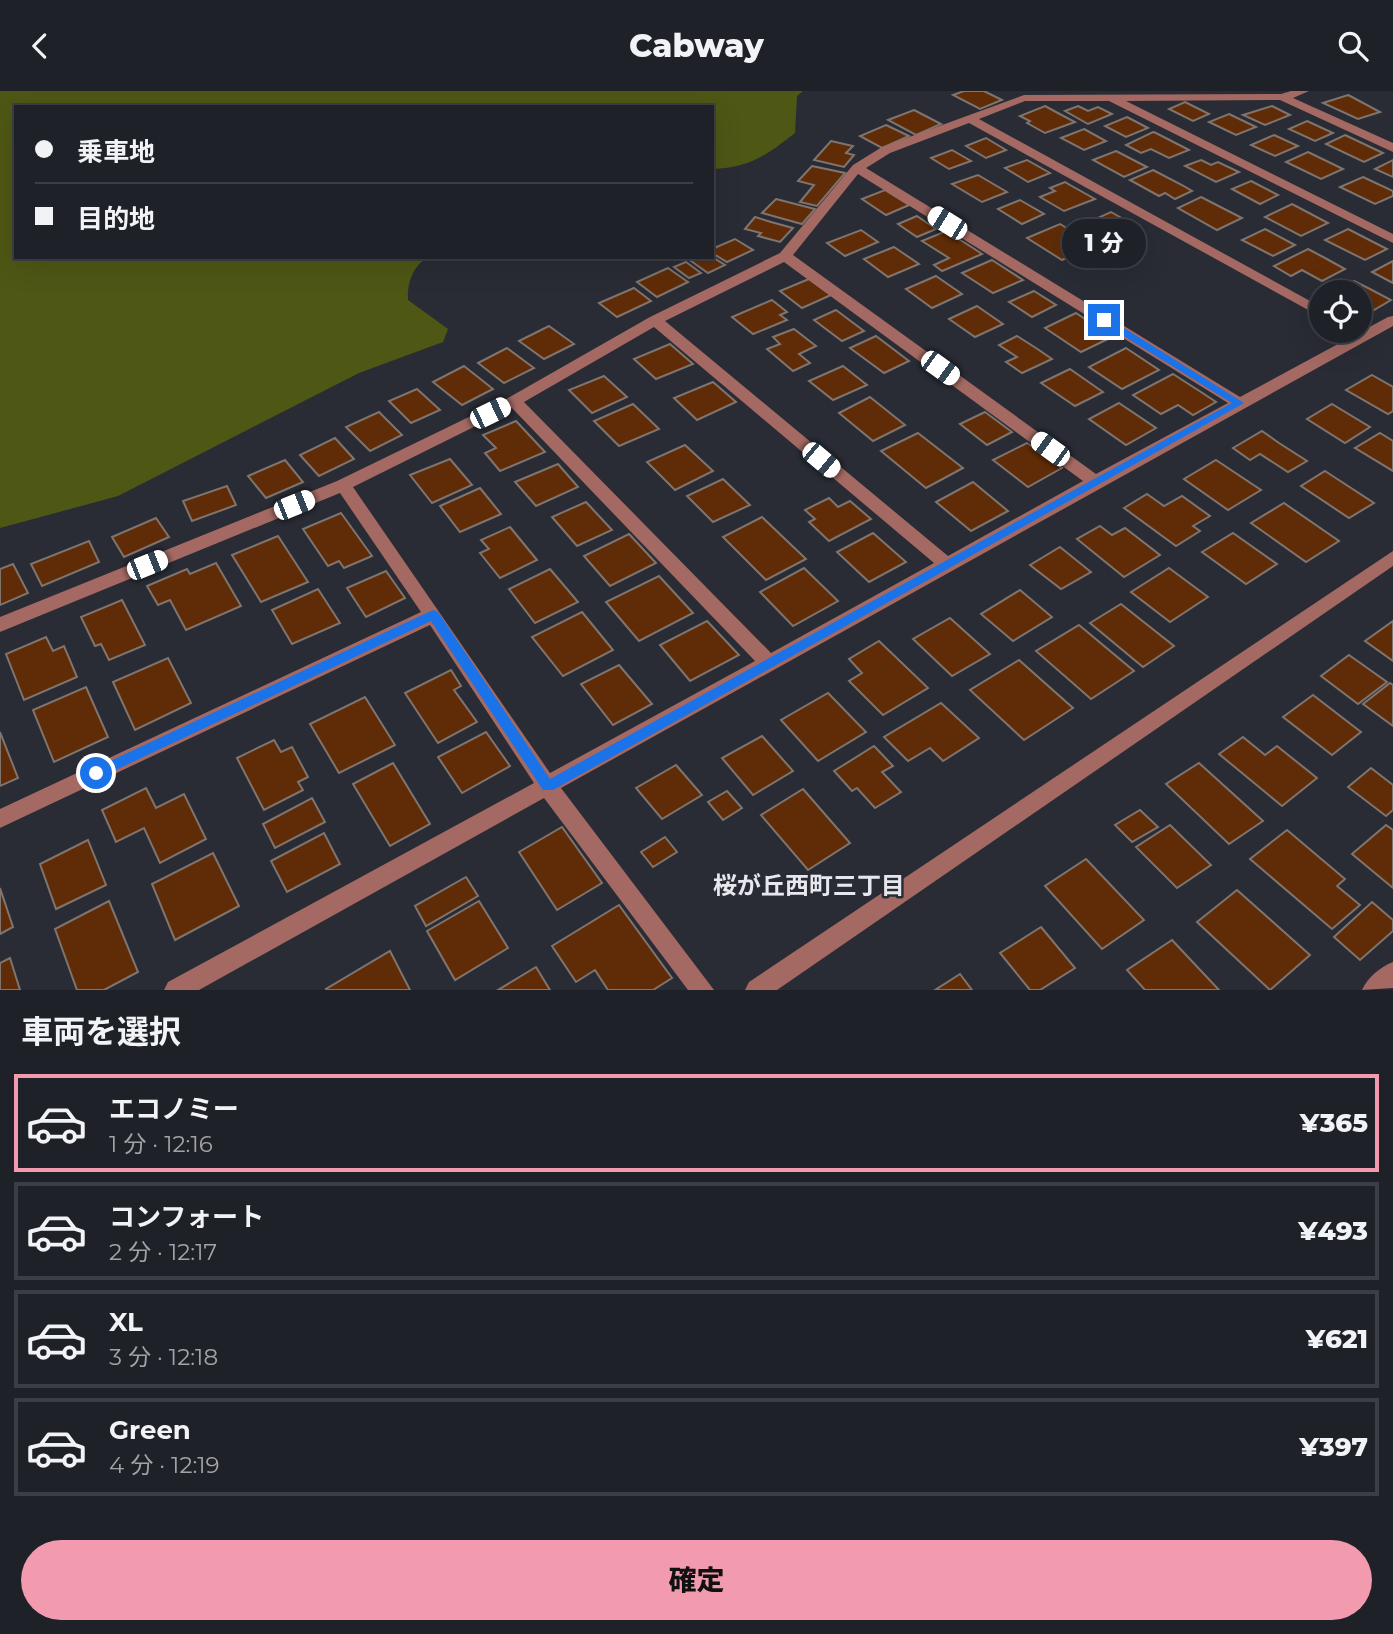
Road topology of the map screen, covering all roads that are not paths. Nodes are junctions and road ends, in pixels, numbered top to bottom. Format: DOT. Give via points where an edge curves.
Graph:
graph roads {
  1 [pos="1303,91"];
  2 [pos="1110,97"];
  3 [pos="1282,97"];
  4 [pos="969,118"];
  5 [pos="1393,148"];
  6 [pos="857,168"];
  7 [pos="1393,239"];
  8 [pos="785,255"];
  9 [pos="1309,306"];
  10 [pos="656,320"];
  11 [pos="1393,320"];
  12 [pos="1372,328"];
  13 [pos="1341,343"];
  14 [pos="514,401"];
  15 [pos="1239,403"];
  16 [pos="1094,481"];
  17 [pos="343,485"];
  18 [pos="1393,557"];
  19 [pos="946,564"];
  20 [pos="433,615"];
  21 [pos="0,625"];
  22 [pos="769,663"];
  23 [pos="548,786"];
  24 [pos="0,819"];
  25 [pos="1393,973"];
  26 [pos="176,990"];
  27 [pos="702,990"];
  28 [pos="757,990"];
  29 [pos="1374,990"];
  1 -- 3 [label="street"];
  2 -- 3 [label="street"];
  2 -- 4 [label="street" via="1024,98"];
  2 -- 7 [label="street"];
  3 -- 5 [label="street"];
  4 -- 6 [label="street" via="886,150"];
  4 -- 9 [label="street"];
  6 -- 8 [label="street"];
  6 -- 15 [label="street"];
  8 -- 10 [label="street"];
  8 -- 16 [label="street"];
  10 -- 14 [label="street"];
  10 -- 19 [label="street"];
  11 -- 12 [label="street"];
  13 -- 15 [label="street"];
  14 -- 17 [label="street"];
  14 -- 22 [label="street"];
  15 -- 16 [label="street"];
  16 -- 19 [label="street"];
  17 -- 20 [label="street"];
  17 -- 21 [label="street"];
  18 -- 28 [label="street"];
  19 -- 22 [label="street"];
  20 -- 23 [label="street"];
  20 -- 24 [label="street"];
  22 -- 23 [label="street"];
  23 -- 26 [label="street"];
  23 -- 27 [label="street"];
  25 -- 29 [label="street"];
}
